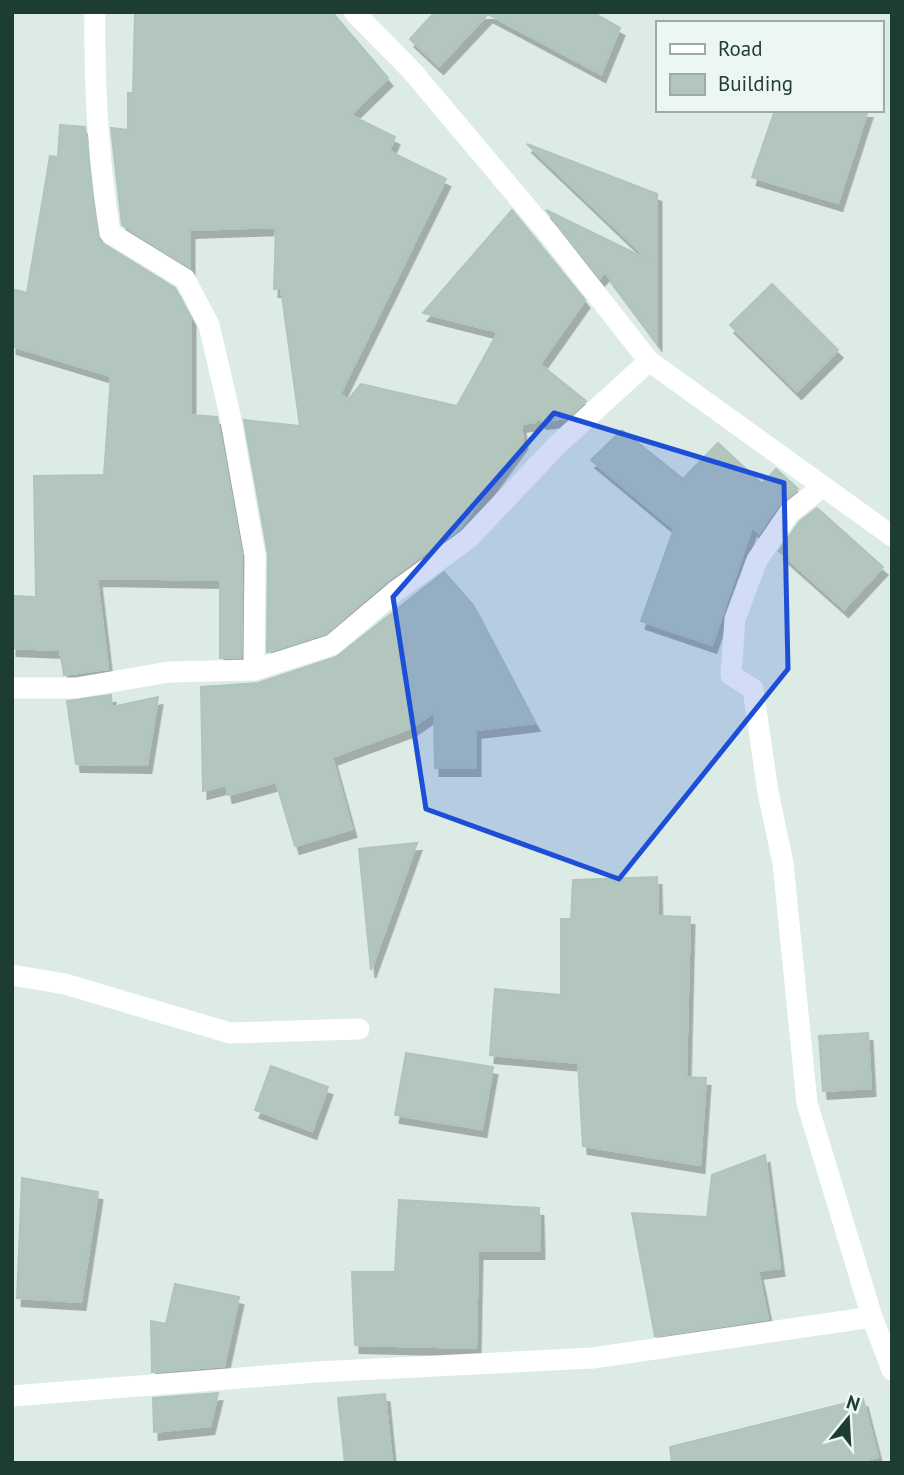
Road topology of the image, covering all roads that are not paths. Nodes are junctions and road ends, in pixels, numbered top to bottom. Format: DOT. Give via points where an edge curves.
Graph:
graph roads {
  1 [pos="95,12"];
  2 [pos="354,12"];
  3 [pos="649,361"];
  4 [pos="822,487"];
  5 [pos="892,536"];
  6 [pos="254,670"];
  7 [pos="12,688"];
  8 [pos="12,975"];
  9 [pos="359,1029"];
  10 [pos="872,1317"];
  11 [pos="892,1370"];
  12 [pos="12,1396"];
  1 -- 6 [label="street" via="98,137 110,233 185,279 209,325 255,556"];
  2 -- 3 [label="street" via="412,71"];
  3 -- 4 [label="street"];
  3 -- 6 [label="street" via="557,445 468,539 332,645"];
  4 -- 5 [label="street"];
  4 -- 10 [label="street" via="789,513 757,560 735,619 731,675 753,690 783,863 807,1103"];
  6 -- 7 [label="street" via="169,672 76,688"];
  8 -- 9 [label="street" via="65,984 230,1033"];
  10 -- 11 [label="street"];
  10 -- 12 [label="street" via="593,1358 316,1371"];
}
